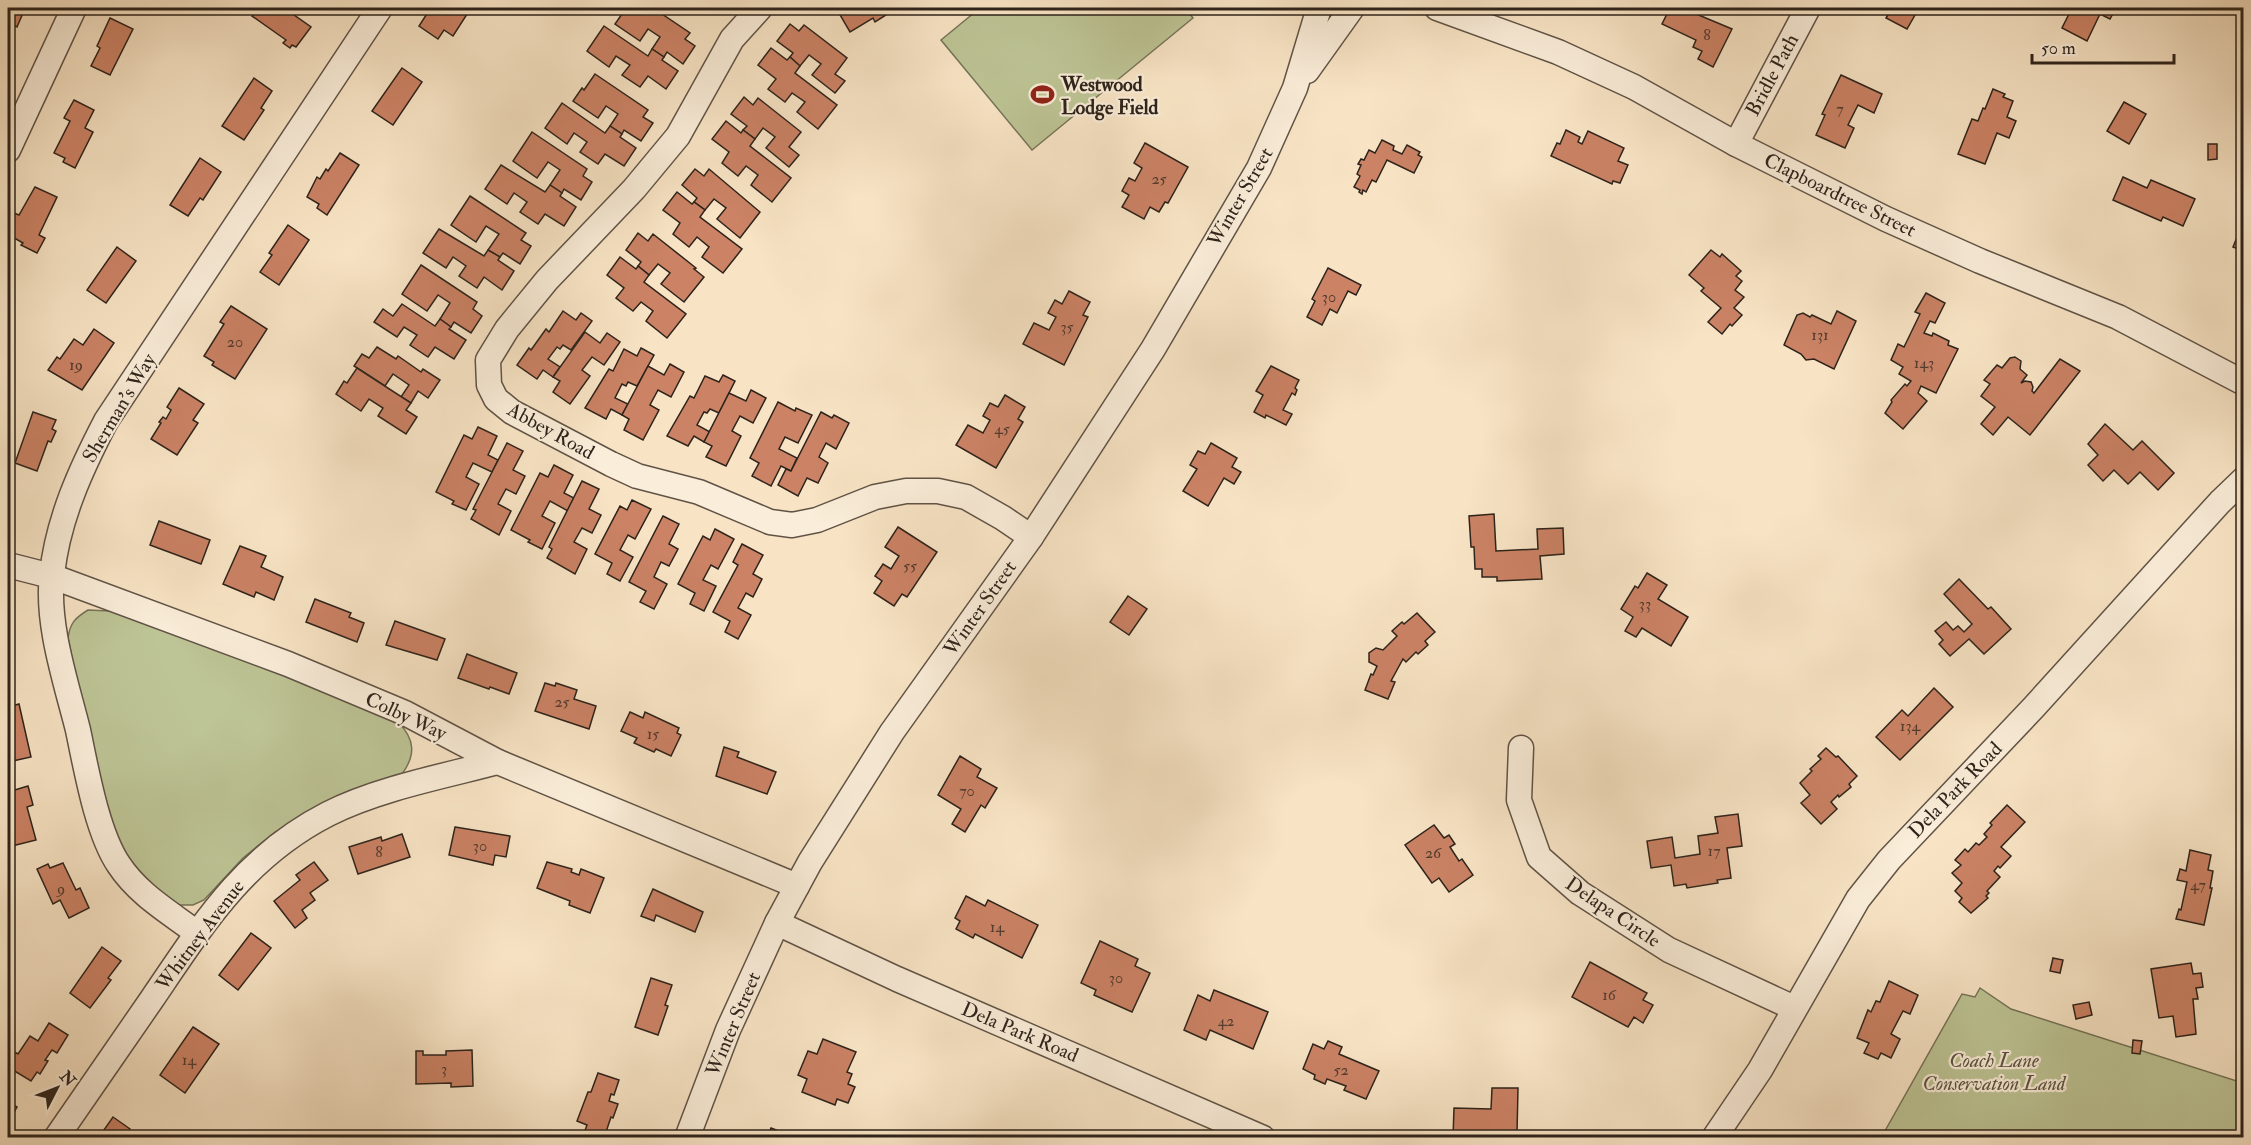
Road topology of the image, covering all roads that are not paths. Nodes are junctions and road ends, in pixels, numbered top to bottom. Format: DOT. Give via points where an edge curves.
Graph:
graph roads {
  1 [pos="74,8"];
  2 [pos="760,8"];
  3 [pos="1319,8"];
  4 [pos="1352,8"];
  5 [pos="1437,8"];
  6 [pos="1808,8"];
  7 [pos="373,10"];
  8 [pos="1295,88"];
  9 [pos="1736,144"];
  10 [pos="8,150"];
  11 [pos="2244,383"];
  12 [pos="2244,479"];
  13 [pos="1031,537"];
  14 [pos="8,565"];
  15 [pos="51,576"];
  16 [pos="1521,748"];
  17 [pos="498,762"];
  18 [pos="797,886"];
  19 [pos="777,923"];
  20 [pos="197,933"];
  21 [pos="1794,1008"];
  22 [pos="56,1137"];
  23 [pos="687,1137"];
  24 [pos="1263,1137"];
  25 [pos="1714,1137"];
  1 -- 10 [label="street"];
  2 -- 13 [label="street, Abbey Road" via="732,39 678,136 507,329 488,360 489,385 496,399 512,412 637,476 699,492 770,522 792,525 817,520 875,497 938,490 966,497"];
  3 -- 8 [label="street, Winter Street"];
  4 -- 8 [label="street, Winter Street"];
  5 -- 9 [label="street, Clapboardtree Street" via="1558,52 1634,87"];
  6 -- 9 [label="street, Bridle Path"];
  7 -- 15 [label="street, Sherman's Way" via="106,421 80,471 57,539"];
  8 -- 13 [label="street, Winter Street" via="1259,168 1158,339"];
  9 -- 11 [label="street, Clapboardtree Street" via="1886,219 2118,317"];
  12 -- 21 [label="street, Dela Park Road" via="1889,860 1858,899"];
  13 -- 18 [label="street, Winter Street" via="892,732"];
  14 -- 15 [label="street, Colby Way"];
  15 -- 17 [label="street, Colby Way" via="310,673 405,713"];
  15 -- 20 [label="street, Sherman's Way" via="52,618 100,823 118,864 143,893"];
  16 -- 21 [label="street, Delapa Circle" via="1519,800 1539,857 1580,894 1669,950"];
  17 -- 18 [label="street, Colby Way"];
  17 -- 20 [label="street, Whitney Avenue" via="379,794 330,813 284,839 238,881"];
  18 -- 19 [label="street, Winter Street"];
  19 -- 23 [label="street, Winter Street" via="728,1030"];
  19 -- 24 [label="street, Dela Park Road"];
  20 -- 22 [label="street, Whitney Avenue"];
  21 -- 25 [label="street, Dela Park Road" via="1760,1070"];
}
